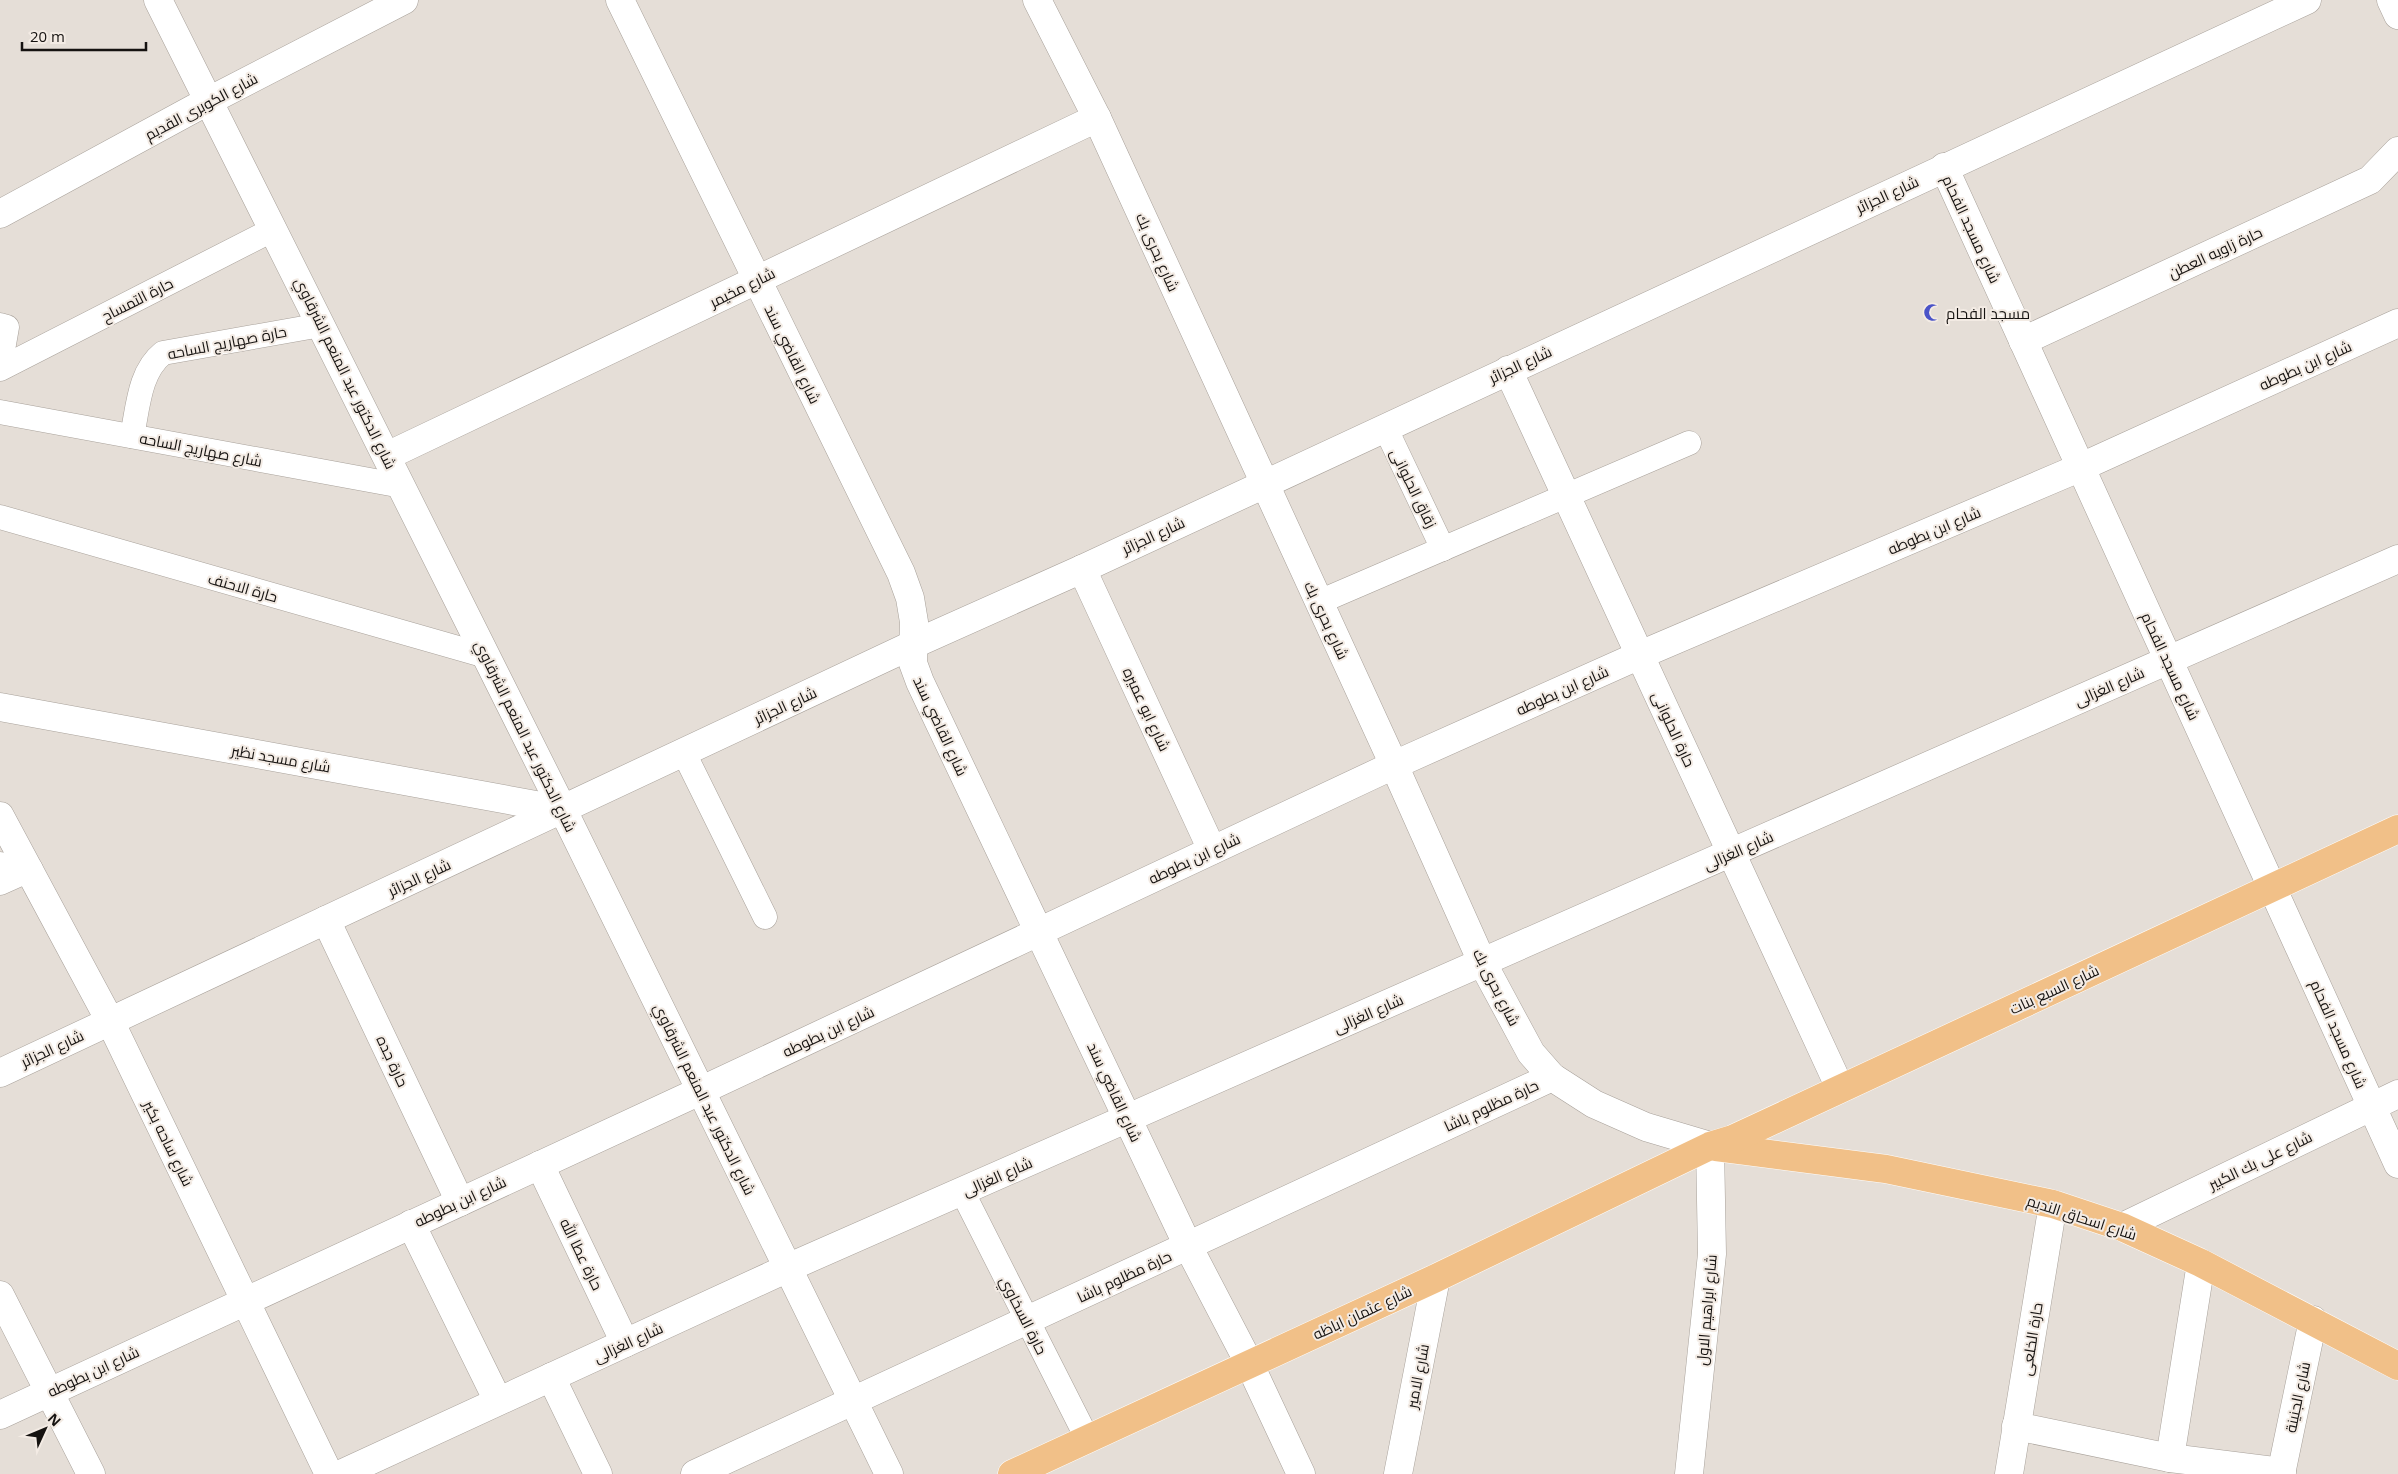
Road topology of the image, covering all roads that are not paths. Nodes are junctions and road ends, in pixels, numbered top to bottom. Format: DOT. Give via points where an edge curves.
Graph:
graph roads {
  1 [pos="158,0"];
  2 [pos="404,0"];
  3 [pos="620,0"];
  4 [pos="1037,0"];
  5 [pos="2307,0"];
  6 [pos="2391,0"];
  7 [pos="2398,15"];
  8 [pos="209,101"];
  9 [pos="1097,118"];
  10 [pos="2398,151"];
  11 [pos="1944,167"];
  12 [pos="0,214"];
  13 [pos="274,229"];
  14 [pos="757,280"];
  15 [pos="2398,323"];
  16 [pos="321,325"];
  17 [pos="4,326"];
  18 [pos="2024,341"];
  19 [pos="24,357"];
  20 [pos="0,368"];
  21 [pos="1508,370"];
  22 [pos="0,412"];
  23 [pos="1385,427"];
  24 [pos="132,436"];
  25 [pos="1689,443"];
  26 [pos="387,456"];
  27 [pos="2079,468"];
  28 [pos="1264,484"];
  29 [pos="402,486"];
  30 [pos="1566,496"];
  31 [pos="0,517"];
  32 [pos="1443,549"];
  33 [pos="2398,559"];
  34 [pos="1082,569"];
  35 [pos="1319,602"];
  36 [pos="912,645"];
  37 [pos="1640,655"];
  38 [pos="486,656"];
  39 [pos="2169,660"];
  40 [pos="0,707"];
  41 [pos="684,753"];
  42 [pos="1394,765"];
  43 [pos="563,810"];
  44 [pos="0,816"];
  45 [pos="2398,829"];
  46 [pos="1212,850"];
  47 [pos="1731,853"];
  48 [pos="0,866"];
  49 [pos="29,870"];
  50 [pos="0,883"];
  51 [pos="2273,888"];
  52 [pos="765,917"];
  53 [pos="326,920"];
  54 [pos="1039,932"];
  55 [pos="1482,962"];
  56 [pos="110,1021"];
  57 [pos="0,1073"];
  58 [pos="1552,1077"];
  59 [pos="1840,1088"];
  60 [pos="700,1091"];
  61 [pos="2398,1094"];
  62 [pos="2371,1106"];
  63 [pos="1128,1118"];
  64 [pos="1710,1146"];
  65 [pos="2398,1164"];
  66 [pos="540,1165"];
  67 [pos="962,1191"];
  68 [pos="460,1202"];
  69 [pos="2053,1204"];
  70 [pos="411,1224"];
  71 [pos="2122,1227"];
  72 [pos="1188,1246"];
  73 [pos="2202,1263"];
  74 [pos="788,1268"];
  75 [pos="1436,1278"];
  76 [pos="0,1295"];
  77 [pos="246,1300"];
  78 [pos="1027,1320"];
  79 [pos="2313,1320"];
  80 [pos="625,1343"];
  81 [pos="1250,1364"];
  82 [pos="2398,1366"];
  83 [pos="552,1377"];
  84 [pos="49,1391"];
  85 [pos="498,1401"];
  86 [pos="853,1401"];
  87 [pos="0,1415"];
  88 [pos="2016,1426"];
  89 [pos="1087,1438"];
  90 [pos="2170,1458"];
  91 [pos="2282,1473"];
  92 [pos="91,1474"];
  93 [pos="329,1474"];
  94 [pos="341,1474"];
  95 [pos="598,1474"];
  96 [pos="695,1474"];
  97 [pos="889,1474"];
  98 [pos="1012,1474"];
  99 [pos="1301,1474"];
  100 [pos="1398,1474"];
  101 [pos="1689,1474"];
  102 [pos="2009,1474"];
  1 -- 8 [label="street, شارع الدكتور عبد المنعم الشرقاوي"];
  2 -- 8 [label="street, شارع الكوبرى القديم"];
  3 -- 14 [label="street, شارع القاضي سند"];
  4 -- 9 [label="street, شارع بحرى بك"];
  5 -- 11 [label="street, شارع الجزائر"];
  6 -- 7 [label="street"];
  8 -- 12 [label="street, شارع الكوبرى القديم"];
  8 -- 13 [label="street, شارع الدكتور عبد المنعم الشرقاوي"];
  9 -- 14 [label="street, شارع مخيمر"];
  9 -- 28 [label="street, شارع بحرى بك"];
  10 -- 18 [label="street, حارة زاويه العطن" via="2370,180"];
  11 -- 18 [label="street, شارع مسجد الفحام"];
  11 -- 21 [label="street, شارع الجزائر"];
  13 -- 16 [label="street, شارع الدكتور عبد المنعم الشرقاوي"];
  13 -- 19 [label="lane, حارة التمساح"];
  14 -- 26 [label="street, شارع مخيمر"];
  14 -- 36 [label="street, شارع القاضي سند" via="901,574 914,622"];
  15 -- 27 [label="street, شارع ابن بطوطه"];
  16 -- 24 [label="lane, حارة صهاريج الساحه" via="162,353 153,360 146,373"];
  16 -- 26 [label="street, شارع الدكتور عبد المنعم الشرقاوي"];
  17 -- 19 [label="lane"];
  17 -- 20 [label="lane"];
  18 -- 27 [label="street, شارع مسجد الفحام"];
  19 -- 20 [label="lane, حارة التمساح"];
  21 -- 23 [label="street, شارع الجزائر"];
  21 -- 30 [label="street, حارة الحلوانى"];
  22 -- 24 [label="lane, شارع صهاريج الساحه"];
  23 -- 28 [label="street, شارع الجزائر"];
  23 -- 32 [label="lane, زقاق الحلوانى"];
  24 -- 29 [label="lane, شارع صهاريج الساحه"];
  25 -- 30 [label="lane"];
  26 -- 29 [label="street, شارع الدكتور عبد المنعم الشرقاوي"];
  27 -- 37 [label="street, شارع ابن بطوطه"];
  27 -- 39 [label="street, شارع مسجد الفحام"];
  28 -- 34 [label="street, شارع الجزائر"];
  28 -- 35 [label="street, شارع بحرى بك"];
  29 -- 38 [label="street, شارع الدكتور عبد المنعم الشرقاوي"];
  30 -- 32 [label="lane"];
  30 -- 37 [label="street, حارة الحلوانى"];
  31 -- 38 [label="lane, حارة الاحنف"];
  32 -- 35 [label="lane"];
  33 -- 39 [label="street, شارع الغزالى"];
  34 -- 36 [label="street, شارع الجزائر"];
  34 -- 46 [label="street, شارع ابو عميره"];
  35 -- 42 [label="street, شارع بحرى بك"];
  36 -- 41 [label="street, شارع الجزائر"];
  36 -- 54 [label="street, شارع القاضي سند" via="913,663 920,682"];
  37 -- 42 [label="street, شارع ابن بطوطه"];
  37 -- 47 [label="street, حارة الحلوانى"];
  38 -- 43 [label="street, شارع الدكتور عبد المنعم الشرقاوي"];
  39 -- 47 [label="street, شارع الغزالى"];
  39 -- 51 [label="street, شارع مسجد الفحام"];
  40 -- 43 [label="street, شارع مسجد نظير"];
  41 -- 43 [label="street, شارع الجزائر"];
  41 -- 52 [label="lane"];
  42 -- 46 [label="street, شارع ابن بطوطه"];
  42 -- 55 [label="street, شارع بحرى بك"];
  43 -- 53 [label="street, شارع الجزائر"];
  43 -- 60 [label="street, شارع الدكتور عبد المنعم الشرقاوي"];
  44 -- 49 [label="street, شارع ساحه بكير"];
  45 -- 51 [label="main road, شارع السبع بنات"];
  46 -- 54 [label="street, شارع ابن بطوطه"];
  47 -- 55 [label="street, شارع الغزالى"];
  47 -- 59 [label="street, حارة الحلوانى"];
  48 -- 49 [label="street"];
  49 -- 50 [label="lane"];
  49 -- 56 [label="street, شارع ساحه بكير"];
  51 -- 59 [label="main road, شارع السبع بنات"];
  51 -- 62 [label="street, شارع مسجد الفحام"];
  53 -- 56 [label="street, شارع الجزائر"];
  53 -- 68 [label="street, حارة جده"];
  54 -- 60 [label="street, شارع ابن بطوطه"];
  54 -- 63 [label="street, شارع القاضي سند"];
  55 -- 58 [label="street, شارع بحرى بك" via="1531,1053"];
  55 -- 63 [label="street, شارع الغزالى"];
  56 -- 57 [label="street, شارع الجزائر"];
  56 -- 77 [label="street, شارع ساحه بكير"];
  58 -- 64 [label="street, شارع بحرى بك" via="1603,1108 1646,1127"];
  58 -- 72 [label="street, حارة مظلوم باشا"];
  59 -- 64 [label="main road, شارع السبع بنات" via="1733,1139"];
  60 -- 66 [label="street, شارع ابن بطوطه"];
  60 -- 74 [label="street, شارع الدكتور عبد المنعم الشرقاوي"];
  61 -- 62 [label="street, شارع على بك الكبير"];
  62 -- 65 [label="street, شارع مسجد الفحام"];
  62 -- 71 [label="street, شارع على بك الكبير"];
  63 -- 67 [label="street, شارع الغزالى"];
  63 -- 72 [label="street, شارع القاضي سند"];
  64 -- 69 [label="main road, شارع اسحاق النديم" via="1886,1169"];
  64 -- 75 [label="main road, شارع عثمان اباظه"];
  64 -- 101 [label="street, شارع ابراهيم الاول" via="1712,1254"];
  66 -- 68 [label="street, شارع ابن بطوطه"];
  66 -- 80 [label="street, حارة عطا الله"];
  67 -- 74 [label="street, شارع الغزالى"];
  67 -- 78 [label="lane, حارة السخاوي"];
  68 -- 70 [label="street, شارع ابن بطوطه"];
  69 -- 71 [label="main road, شارع اسحاق النديم"];
  69 -- 88 [label="street, حارة الخلعى"];
  70 -- 77 [label="street, شارع ابن بطوطه"];
  70 -- 85 [label="street"];
  71 -- 73 [label="main road, شارع اسحاق النديم"];
  72 -- 78 [label="street, حارة مظلوم باشا"];
  72 -- 81 [label="street, شارع القاضي سند"];
  73 -- 79 [label="main road, شارع اسحاق النديم"];
  73 -- 90 [label="street"];
  74 -- 80 [label="street, شارع الغزالى"];
  74 -- 86 [label="street, شارع الدكتور عبد المنعم الشرقاوي"];
  75 -- 81 [label="main road, شارع عثمان اباظه"];
  75 -- 100 [label="street, شارع الامير"];
  76 -- 84 [label="street"];
  77 -- 84 [label="street, شارع ابن بطوطه"];
  77 -- 93 [label="street, شارع ساحه بكير"];
  78 -- 86 [label="street, حارة مظلوم باشا"];
  78 -- 89 [label="lane, حارة السخاوي"];
  79 -- 82 [label="main road, شارع اسحاق النديم"];
  79 -- 91 [label="street, شارع الجنينة"];
  80 -- 83 [label="street, شارع الغزالى"];
  81 -- 89 [label="main road, شارع عثمان اباظه"];
  81 -- 99 [label="street, شارع القاضي سند"];
  83 -- 85 [label="street, شارع الغزالى"];
  83 -- 95 [label="street"];
  84 -- 87 [label="street, شارع ابن بطوطه"];
  84 -- 92 [label="street"];
  85 -- 94 [label="street, شارع الغزالى"];
  86 -- 96 [label="street, حارة مظلوم باشا"];
  86 -- 97 [label="street, شارع الدكتور عبد المنعم الشرقاوي"];
  88 -- 90 [label="street"];
  88 -- 102 [label="street, حارة الخلعى"];
  89 -- 98 [label="main road, شارع عثمان اباظه"];
  90 -- 91 [label="street"];
}
